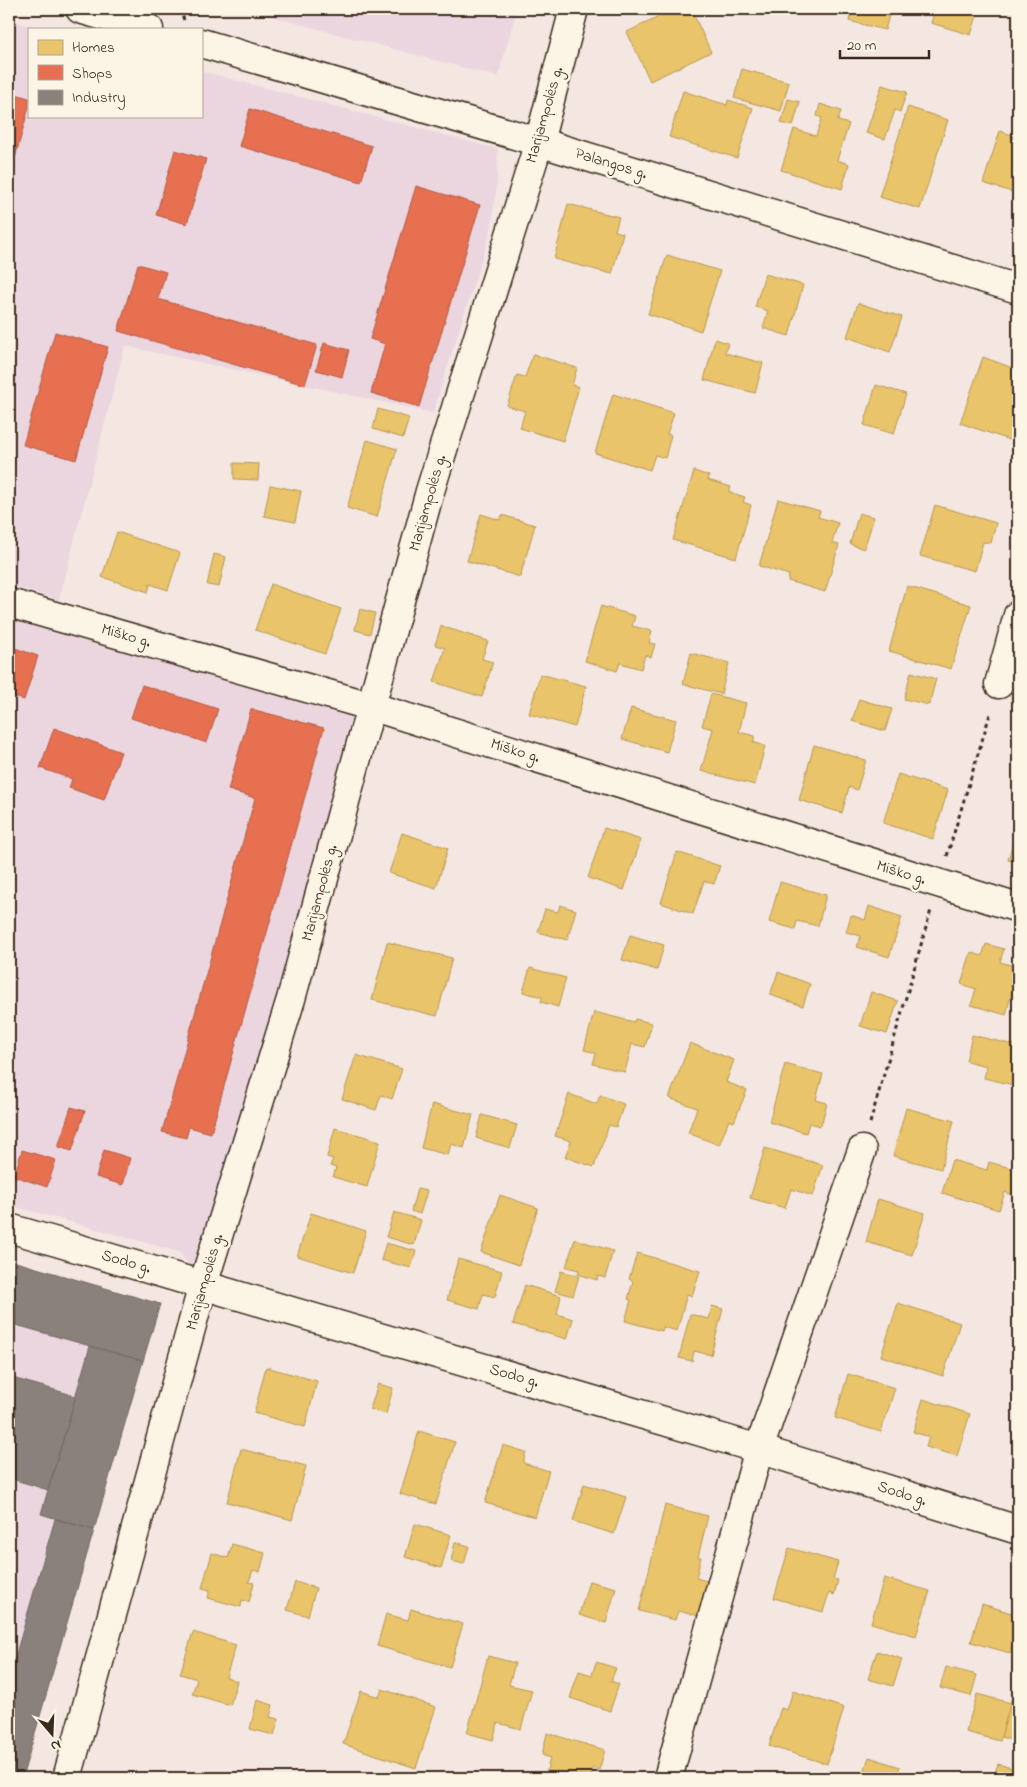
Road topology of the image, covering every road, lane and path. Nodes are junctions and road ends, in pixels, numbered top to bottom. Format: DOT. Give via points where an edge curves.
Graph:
graph roads {
  1 [pos="80,9"];
  2 [pos="574,9"];
  3 [pos="146,28"];
  4 [pos="202,43"];
  5 [pos="539,142"];
  6 [pos="1018,289"];
  7 [pos="9,603"];
  8 [pos="1018,615"];
  9 [pos="999,684"];
  10 [pos="370,706"];
  11 [pos="939,884"];
  12 [pos="1018,908"];
  13 [pos="862,1150"];
  14 [pos="9,1228"];
  15 [pos="203,1285"];
  16 [pos="759,1449"];
  17 [pos="1018,1530"];
  18 [pos="67,1778"];
  19 [pos="668,1778"];
  1 -- 3 [label="street"];
  2 -- 5 [label="street, Marijampolės g."];
  4 -- 5 [label="street, Palangos g."];
  5 -- 6 [label="street, Palangos g."];
  5 -- 10 [label="street, Marijampolės g." via="430,491"];
  7 -- 10 [label="street, Miško g."];
  8 -- 9 [label="street"];
  9 -- 11 [label="path"];
  10 -- 11 [label="street, Miško g."];
  10 -- 15 [label="street, Marijampolės g." via="291,999"];
  11 -- 12 [label="street, Miško g."];
  11 -- 13 [label="path"];
  13 -- 16 [label="street"];
  14 -- 15 [label="street, Sodo g."];
  15 -- 16 [label="street, Sodo g."];
  15 -- 18 [label="street, Marijampolės g."];
  16 -- 17 [label="street, Sodo g."];
  16 -- 19 [label="street"];
}
